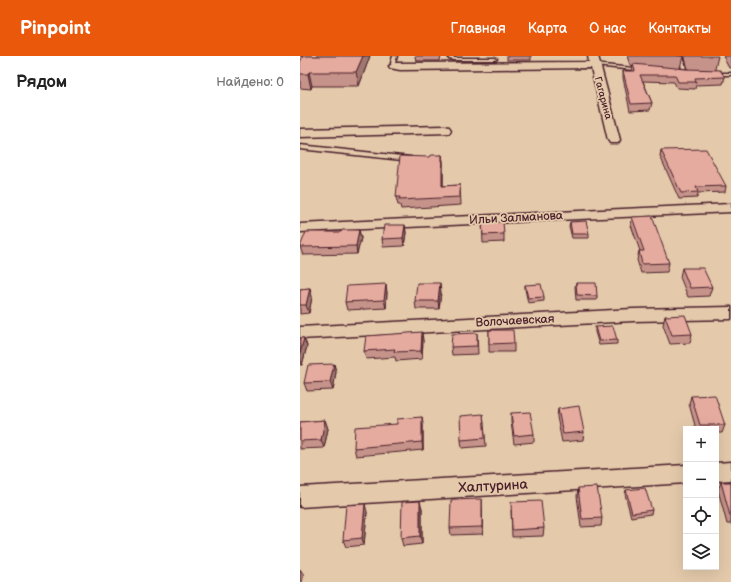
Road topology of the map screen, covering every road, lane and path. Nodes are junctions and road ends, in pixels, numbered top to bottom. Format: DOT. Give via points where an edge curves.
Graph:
graph roads {
  1 [pos="451,56"];
  2 [pos="681,56"];
  3 [pos="495,60"];
  4 [pos="394,61"];
  5 [pos="594,61"];
  6 [pos="648,70"];
  7 [pos="678,73"];
  8 [pos="685,73"];
  9 [pos="693,73"];
  10 [pos="708,74"];
  11 [pos="731,74"];
  12 [pos="445,130"];
  13 [pos="300,134"];
  14 [pos="614,140"];
  15 [pos="300,147"];
  16 [pos="415,159"];
  17 [pos="731,208"];
  18 [pos="300,228"];
  19 [pos="731,313"];
  20 [pos="300,333"];
  21 [pos="719,472"];
  22 [pos="731,472"];
  23 [pos="683,474"];
  24 [pos="300,497"];
  1 -- 3 [label="lane" via="454,59"];
  2 -- 8 [label="lane"];
  3 -- 4 [label="street"];
  3 -- 5 [label="street"];
  5 -- 6 [label="lane"];
  5 -- 14 [label="street, Гагарина"];
  7 -- 8 [label="lane"];
  8 -- 9 [label="lane"];
  10 -- 11 [label="lane"];
  12 -- 13 [label="street"];
  15 -- 16 [label="lane"];
  17 -- 18 [label="street, Ильи Залманова"];
  19 -- 20 [label="street, Волочаевская" via="633,315"];
  21 -- 22 [label="street"];
  23 -- 24 [label="street, Халтурина"];
}
